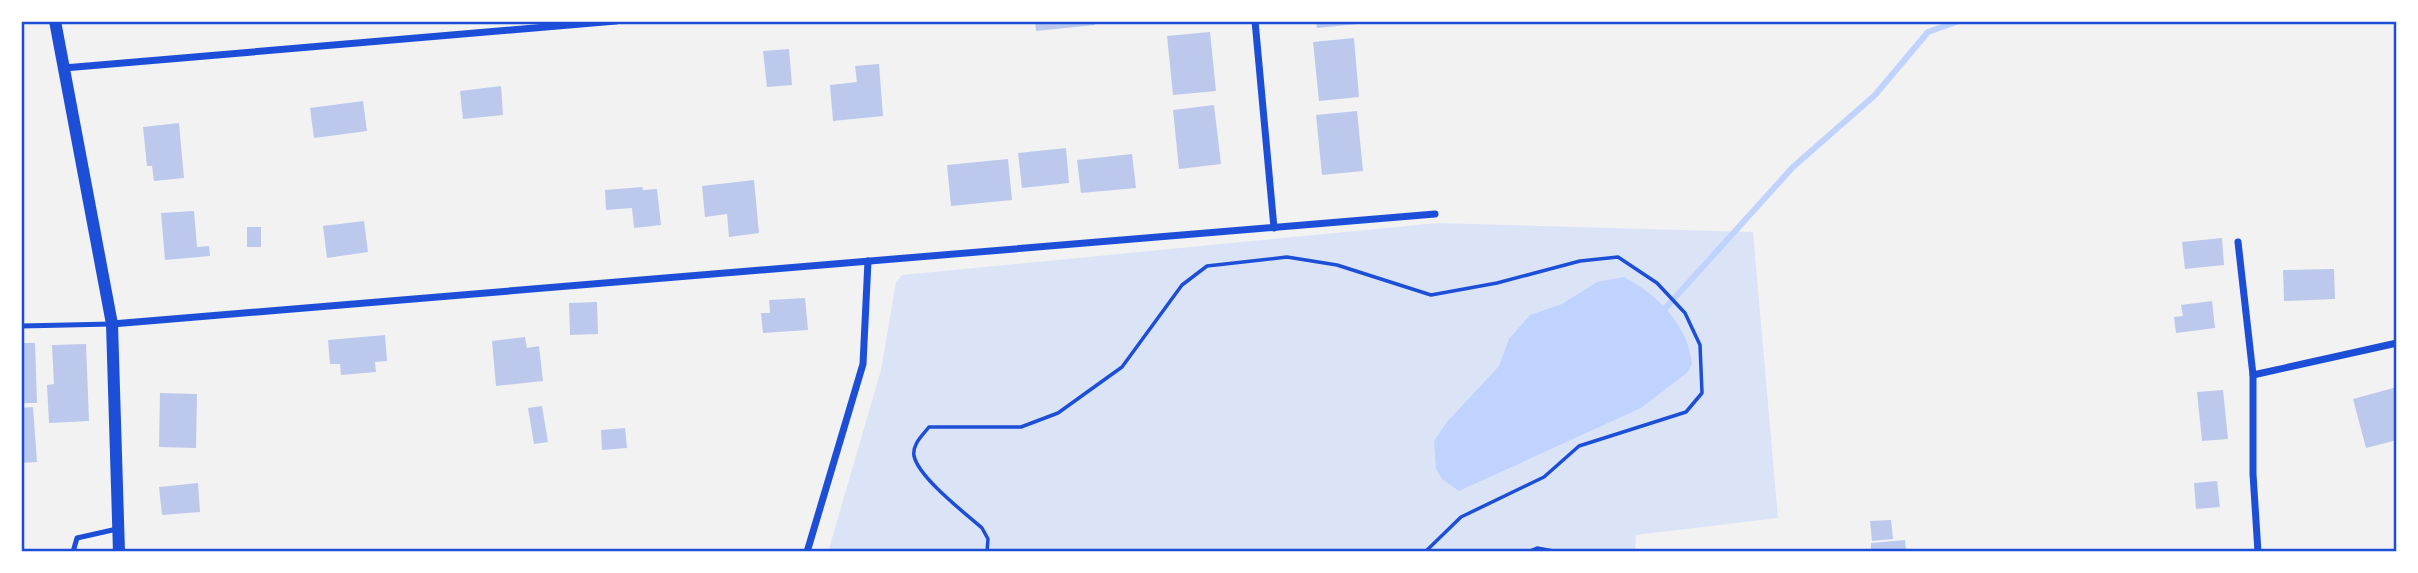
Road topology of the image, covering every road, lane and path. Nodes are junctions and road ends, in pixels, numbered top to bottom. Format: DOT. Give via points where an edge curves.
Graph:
graph roads {
  1 [pos="55,21"];
  2 [pos="617,21"];
  3 [pos="1255,21"];
  4 [pos="64,68"];
  5 [pos="1435,214"];
  6 [pos="1274,228"];
  7 [pos="2238,242"];
  8 [pos="868,261"];
  9 [pos="112,324"];
  10 [pos="21,326"];
  11 [pos="2397,342"];
  12 [pos="2253,375"];
  13 [pos="117,529"];
  14 [pos="73,552"];
  15 [pos="119,552"];
  16 [pos="807,552"];
  17 [pos="987,552"];
  18 [pos="1425,552"];
  19 [pos="1528,552"];
  20 [pos="1559,552"];
  21 [pos="2258,552"];
  1 -- 4 [label="street"];
  2 -- 4 [label="street"];
  3 -- 6 [label="street"];
  4 -- 9 [label="street"];
  5 -- 6 [label="street"];
  6 -- 8 [label="street"];
  7 -- 12 [label="street"];
  8 -- 9 [label="street"];
  8 -- 16 [label="street" via="863,364"];
  9 -- 10 [label="lane"];
  9 -- 13 [label="street"];
  11 -- 12 [label="street"];
  12 -- 21 [label="street"];
  13 -- 14 [label="lane" via="77,538"];
  13 -- 15 [label="street"];
  17 -- 18 [label="path" via="988,539 982,528 928,478 914,456 916,443 929,427 1021,427 1058,413 1122,367 1182,285 1207,266 1287,257 1337,265 1431,295 1580,261 1618,257 1657,283 1685,313 1700,345 1702,393 1686,412 1579,446 1544,477 1461,517"];
  19 -- 20 [label="path" via="1537,548"];
}
